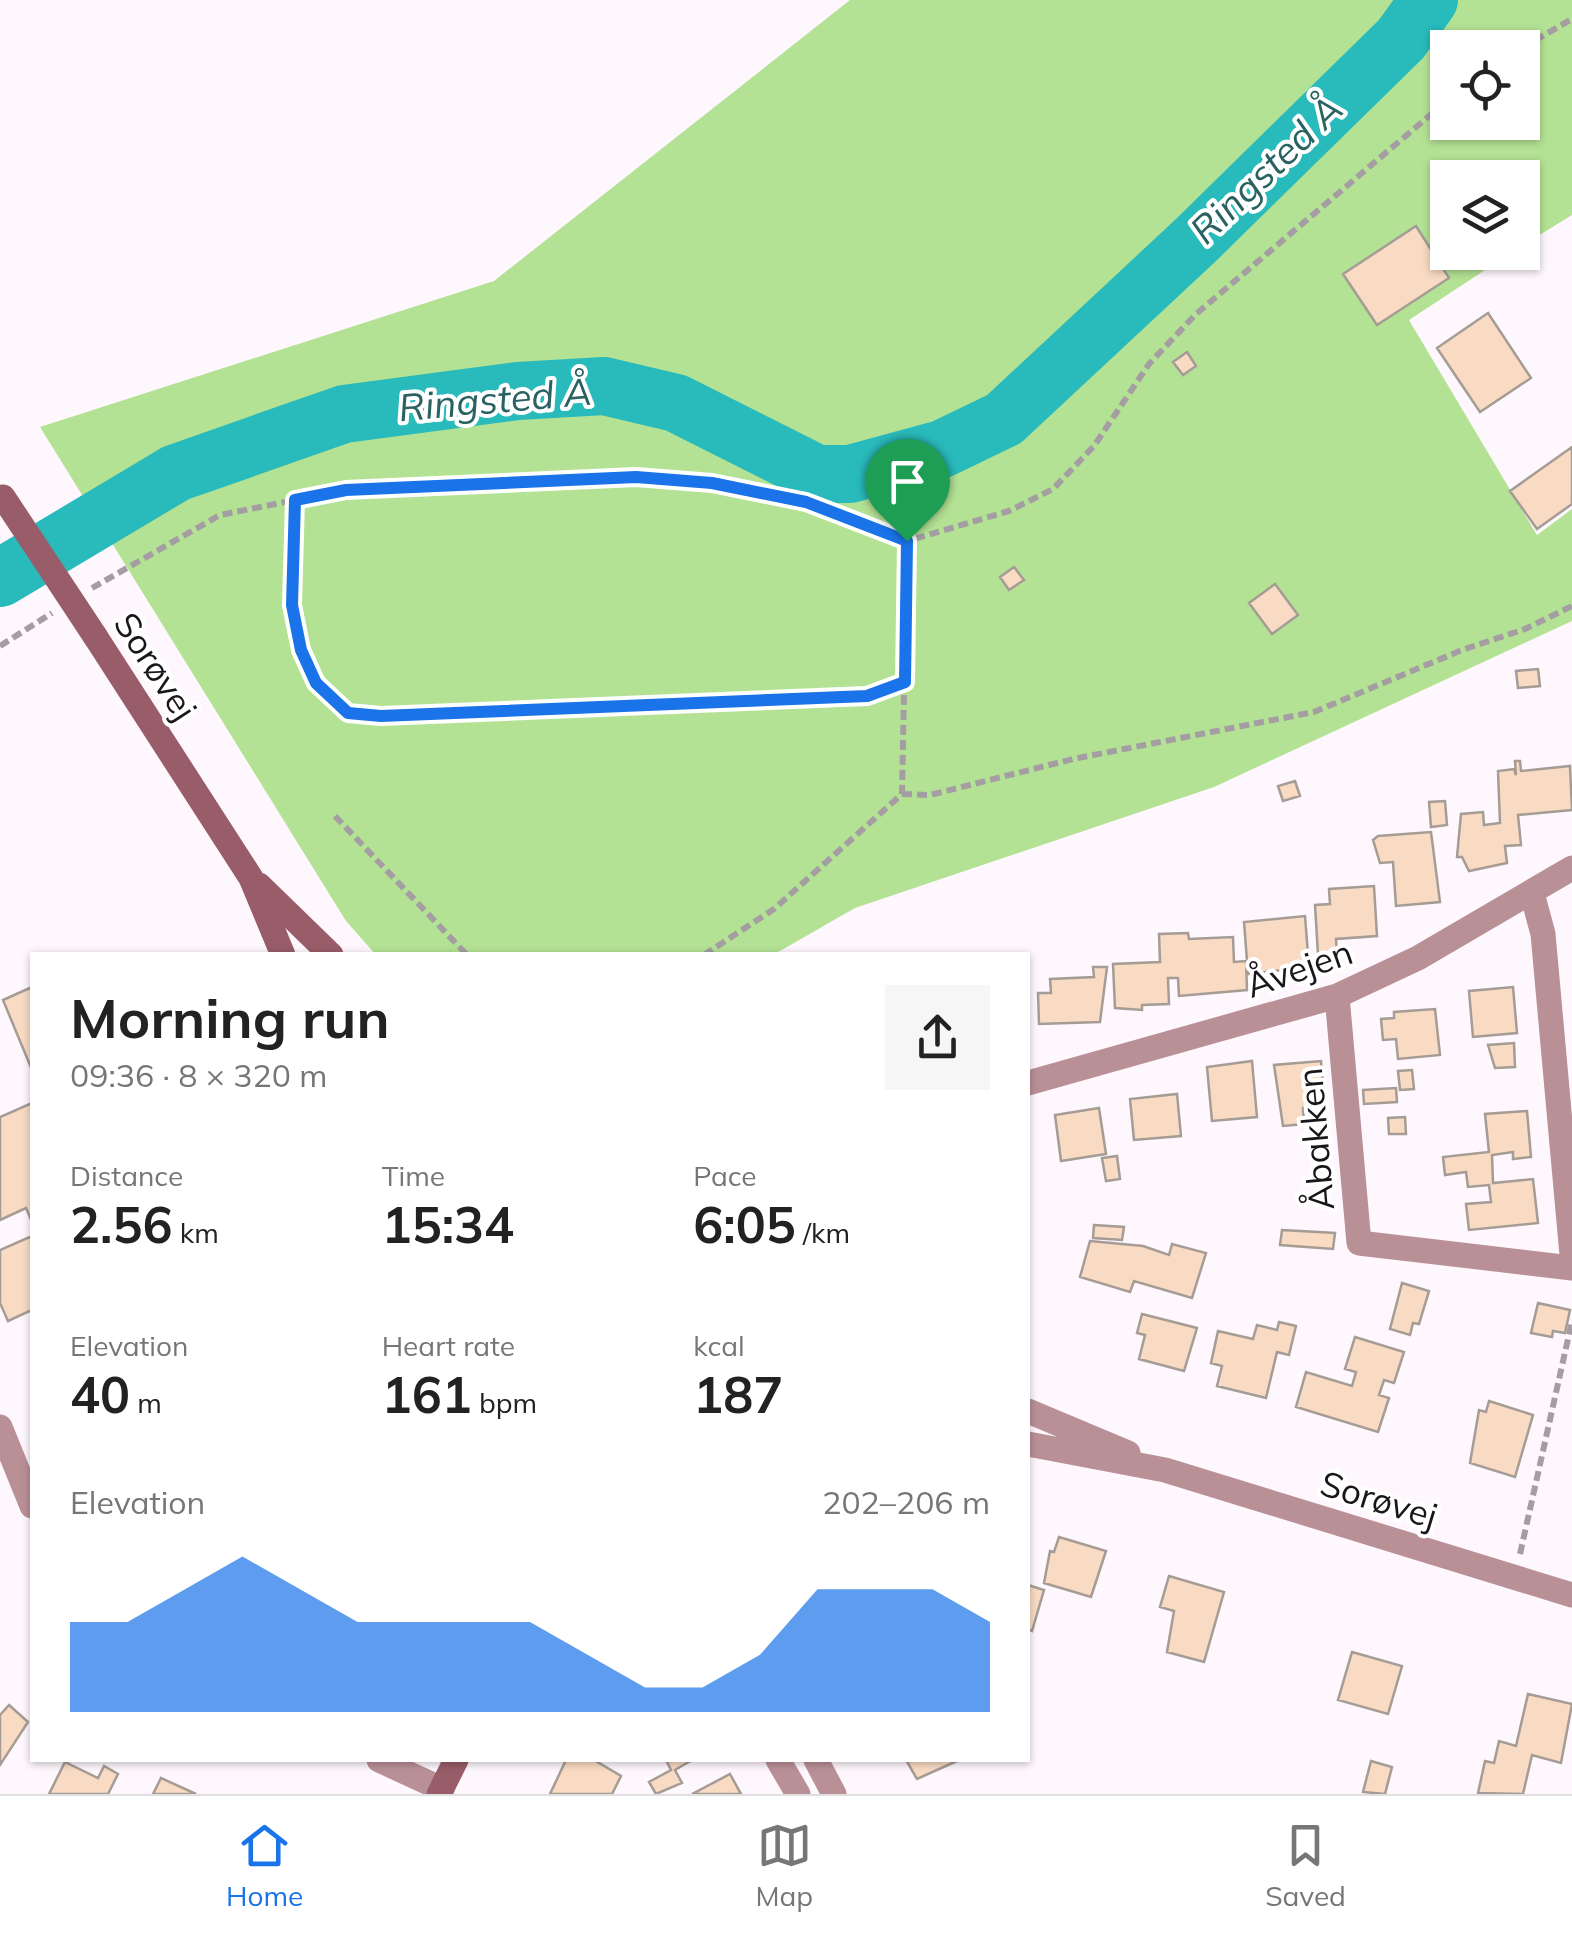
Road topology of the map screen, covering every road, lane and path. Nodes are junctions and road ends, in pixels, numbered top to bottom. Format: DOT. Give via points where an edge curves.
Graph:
graph roads {
  1 [pos="1572,19"];
  2 [pos="1540,38"];
  3 [pos="1430,115"];
  4 [pos="1,495"];
  5 [pos="295,500"];
  6 [pos="907,541"];
  7 [pos="77,598"];
  8 [pos="1572,606"];
  9 [pos="62,607"];
  10 [pos="0,646"];
  11 [pos="905,682"];
  12 [pos="902,794"];
  13 [pos="334,816"];
  14 [pos="1572,868"];
  15 [pos="252,878"];
  16 [pos="1532,893"];
  17 [pos="282,952"];
  18 [pos="327,952"];
  19 [pos="464,952"];
  20 [pos="709,952"];
  21 [pos="1337,996"];
  22 [pos="1030,1082"];
  23 [pos="1572,1255"];
  24 [pos="1572,1268"];
  25 [pos="1572,1322"];
  26 [pos="1030,1412"];
  27 [pos="0,1427"];
  28 [pos="1030,1444"];
  29 [pos="1165,1470"];
  30 [pos="30,1501"];
  31 [pos="1515,1578"];
  32 [pos="1572,1595"];
  33 [pos="382,1762"];
  34 [pos="455,1762"];
  35 [pos="779,1762"];
  36 [pos="817,1762"];
  37 [pos="441,1792"];
  38 [pos="798,1794"];
  39 [pos="834,1794"];
  1 -- 2 [label="path"];
  3 -- 6 [label="path" via="1196,314 1150,364 1094,446 1053,488 1009,511"];
  4 -- 15 [label="main road, Sorøvej, bridge"];
  5 -- 6 [label="path" via="346,490 636,477 712,483 806,502"];
  5 -- 7 [label="path" via="220,515"];
  5 -- 11 [label="path" via="292,605 301,650 316,683 348,713 867,696"];
  6 -- 11 [label="path"];
  8 -- 12 [label="path" via="1314,712 930,795"];
  9 -- 10 [label="path"];
  11 -- 12 [label="path"];
  12 -- 20 [label="path" via="774,909"];
  13 -- 19 [label="path"];
  14 -- 16 [label="street, Åvejen"];
  15 -- 17 [label="main road, Sorøvej"];
  15 -- 18 [label="main road, Sorøvej"];
  16 -- 21 [label="street, Åvejen"];
  16 -- 23 [label="street" via="1543,934"];
  21 -- 22 [label="street, Åvejen"];
  21 -- 24 [label="street, Åbakken" via="1360,1243"];
  25 -- 31 [label="path"];
  26 -- 29 [label="street, Sorøvej"];
  27 -- 30 [label="street"];
  28 -- 29 [label="street, Sorøvej"];
  29 -- 31 [label="street, Sorøvej"];
  31 -- 32 [label="street, Sorøvej"];
  33 -- 37 [label="street"];
  34 -- 37 [label="main road"];
  35 -- 38 [label="street"];
  36 -- 39 [label="street"];
}
